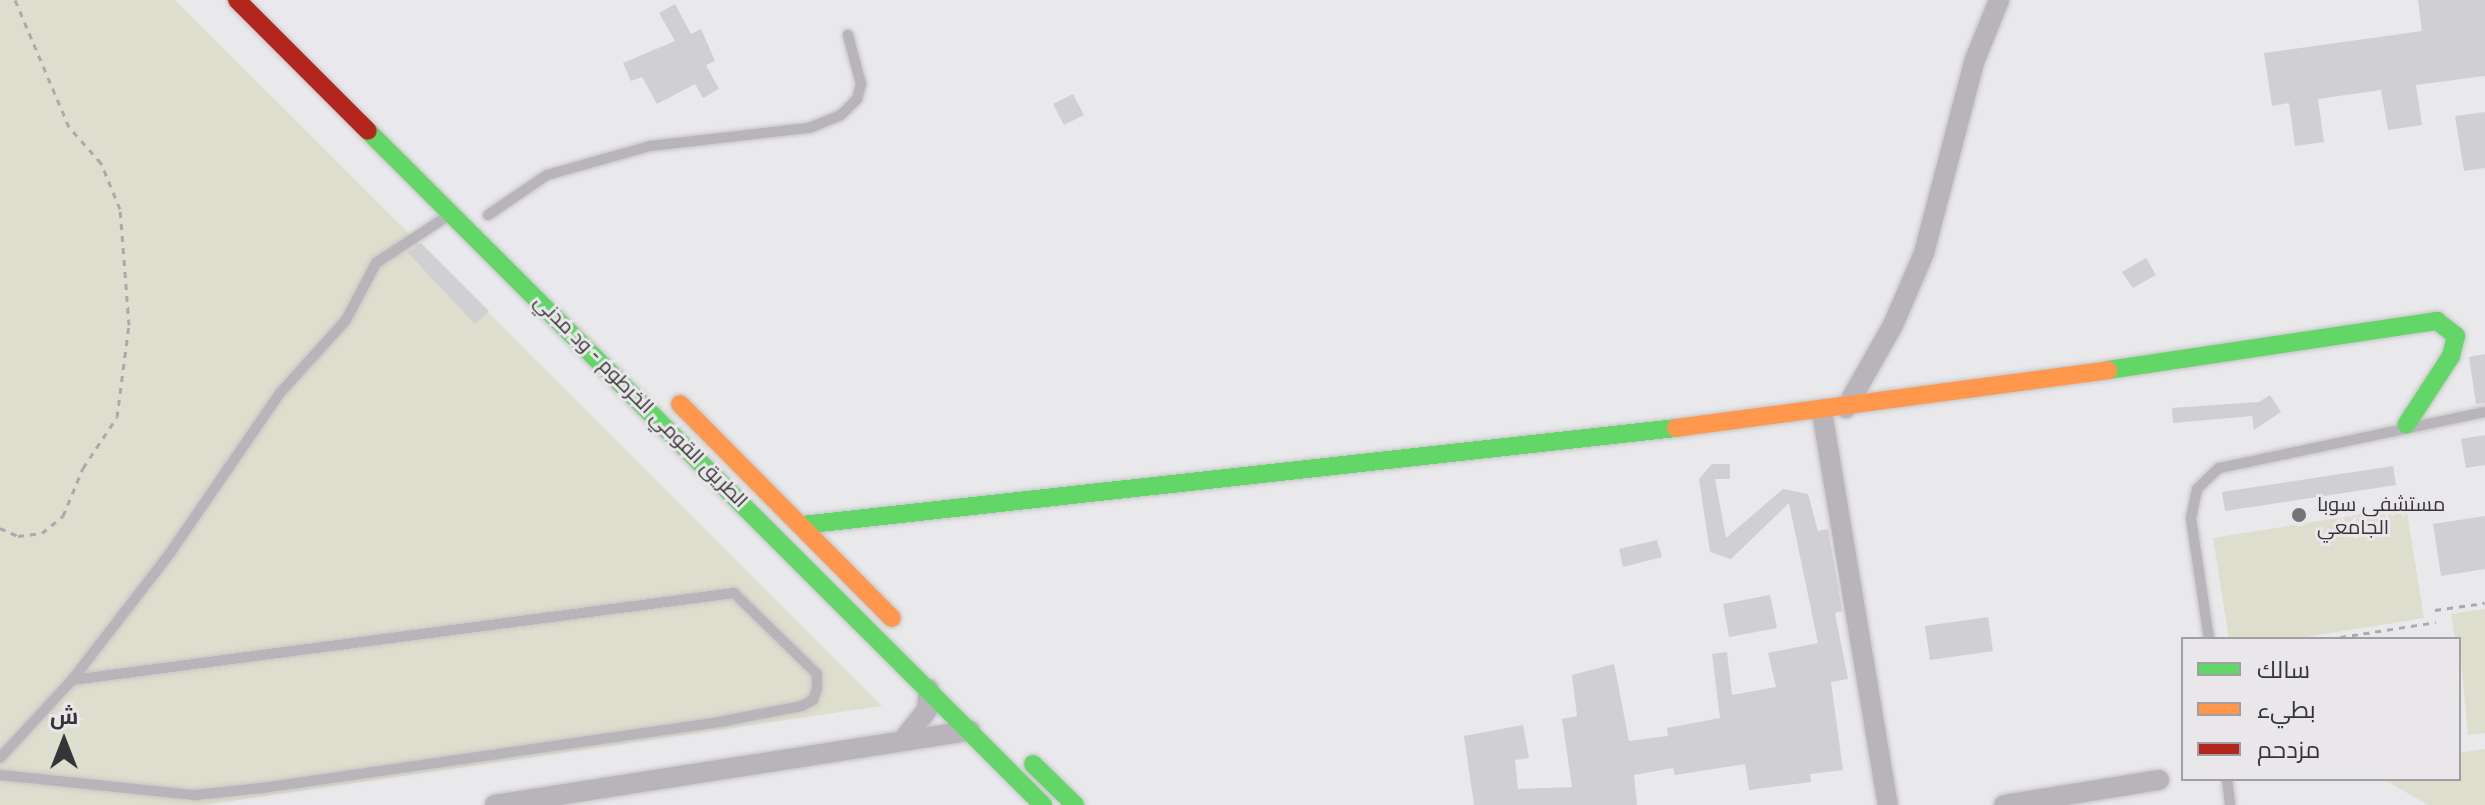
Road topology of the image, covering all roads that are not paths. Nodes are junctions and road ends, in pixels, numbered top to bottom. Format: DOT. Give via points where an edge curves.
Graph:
graph roads {
  1 [pos="237,0"];
  2 [pos="1999,0"];
  3 [pos="848,35"];
  4 [pos="451,213"];
  5 [pos="488,215"];
  6 [pos="668,392"];
  7 [pos="1846,408"];
  8 [pos="1822,412"];
  9 [pos="2485,412"];
  10 [pos="2406,425"];
  11 [pos="802,525"];
  12 [pos="901,627"];
  13 [pos="2209,637"];
  14 [pos="72,680"];
  15 [pos="929,689"];
  16 [pos="970,731"];
  17 [pos="902,741"];
  18 [pos="1021,751"];
  19 [pos="0,758"];
  20 [pos="0,775"];
  21 [pos="2159,780"];
  22 [pos="2227,781"];
  23 [pos="495,805"];
  24 [pos="1043,805"];
  25 [pos="1075,805"];
  26 [pos="1888,805"];
  27 [pos="2004,805"];
  28 [pos="2230,805"];
  1 -- 4 [label="main road, الطريق القومي الخرطوم - ود مدني"];
  2 -- 7 [label="street" via="1974,62 1924,253 1893,325"];
  3 -- 5 [label="lane" via="861,84 857,99 841,115 809,128 650,146 547,175"];
  4 -- 14 [label="lane" via="376,263 346,320 280,393 170,553"];
  4 -- 15 [label="main road, الطريق القومي الخرطوم - ود مدني"];
  6 -- 11 [label="main road, الطريق القومي الخرطوم - ود مدني"];
  7 -- 8 [label="main road"];
  7 -- 10 [label="main road" via="2437,321 2456,336 2451,356"];
  8 -- 11 [label="main road"];
  8 -- 26 [label="street"];
  9 -- 10 [label="lane"];
  10 -- 13 [label="lane" via="2219,468 2197,489 2191,518"];
  11 -- 12 [label="main road, الطريق القومي الخرطوم - ود مدني"];
  14 -- 19 [label="lane"];
  14 -- 20 [label="lane" via="734,593 817,674 817,689 813,700 802,706 719,722 262,788 195,795"];
  15 -- 16 [label="main road, الطريق القومي الخرطوم - ود مدني"];
  15 -- 17 [label="street" via="927,710"];
  16 -- 17 [label="street"];
  16 -- 24 [label="main road, الطريق القومي الخرطوم - ود مدني"];
  17 -- 23 [label="street"];
  18 -- 25 [label="main road"];
  21 -- 27 [label="street"];
  22 -- 28 [label="lane"];
}
